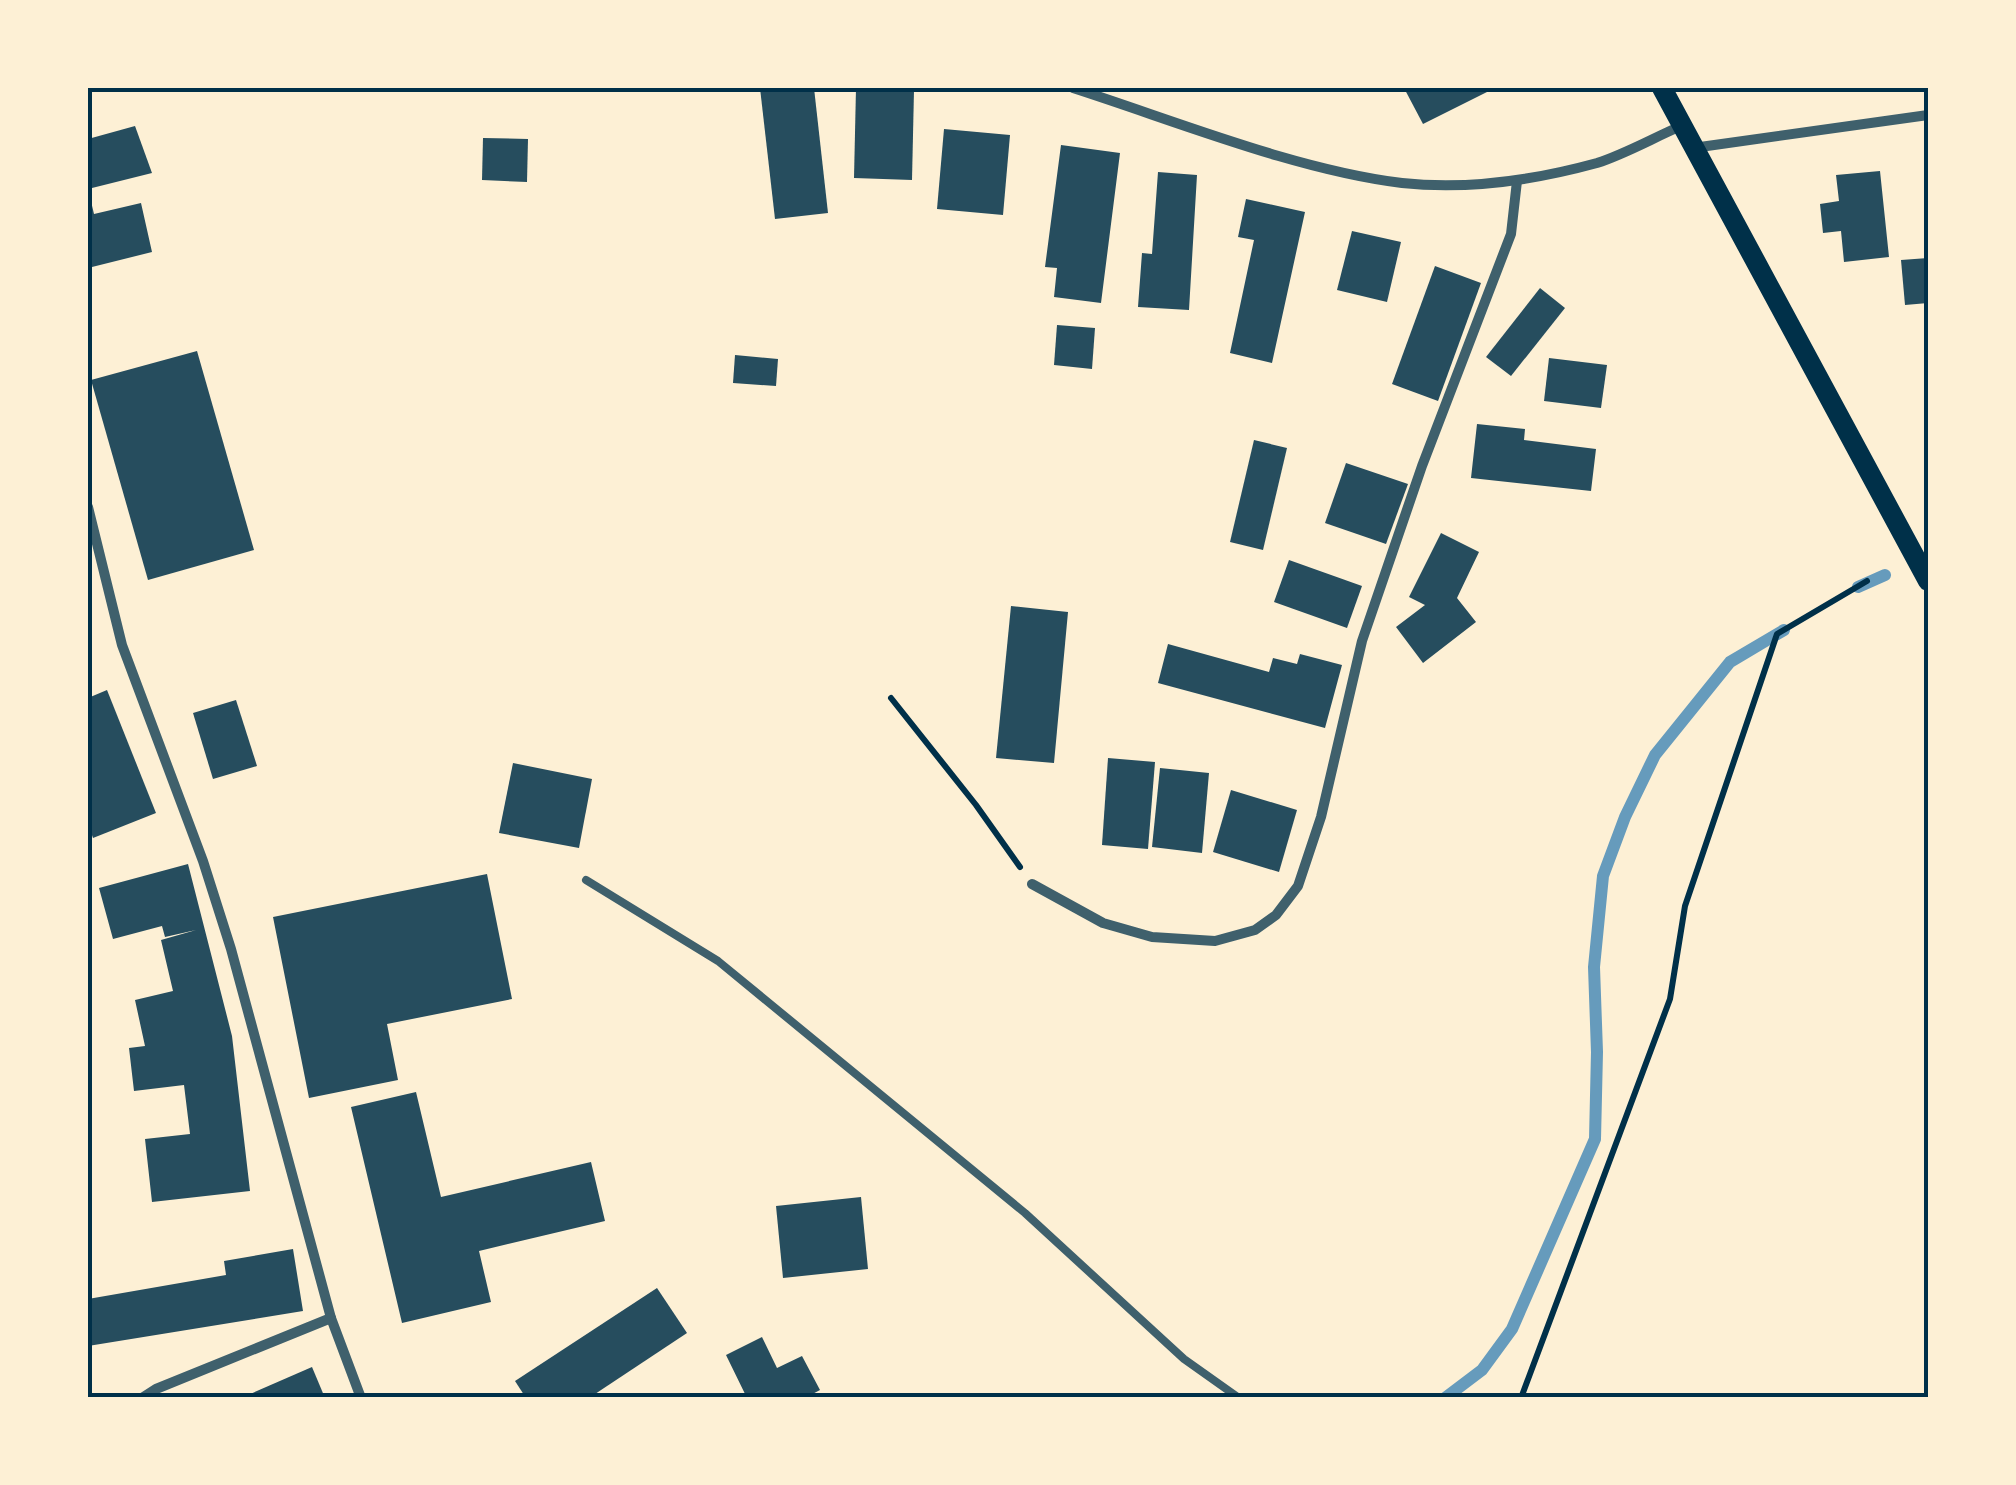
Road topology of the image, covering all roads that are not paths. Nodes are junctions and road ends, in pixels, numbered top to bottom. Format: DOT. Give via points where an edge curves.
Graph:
graph roads {
  1 [pos="1074,88"];
  2 [pos="1662,88"];
  3 [pos="1928,116"];
  4 [pos="1680,126"];
  5 [pos="1692,148"];
  6 [pos="1517,180"];
  7 [pos="88,507"];
  8 [pos="1928,581"];
  9 [pos="586,880"];
  10 [pos="1032,884"];
  11 [pos="331,1318"];
  12 [pos="142,1398"];
  13 [pos="361,1398"];
  14 [pos="1239,1398"];
  1 -- 6 [label="street" via="1362,177 1406,183"];
  2 -- 4 [label="main road"];
  3 -- 5 [label="street"];
  4 -- 5 [label="main road"];
  4 -- 6 [label="street" via="1600,162"];
  5 -- 8 [label="main road"];
  6 -- 10 [label="street" via="1511,234 1362,641 1298,886 1255,930 1214,941 1152,937 1103,923"];
  7 -- 11 [label="street" via="122,645 231,949"];
  9 -- 14 [label="lane" via="718,961 1025,1213 1184,1359"];
  11 -- 12 [label="street"];
  11 -- 13 [label="street"];
}
